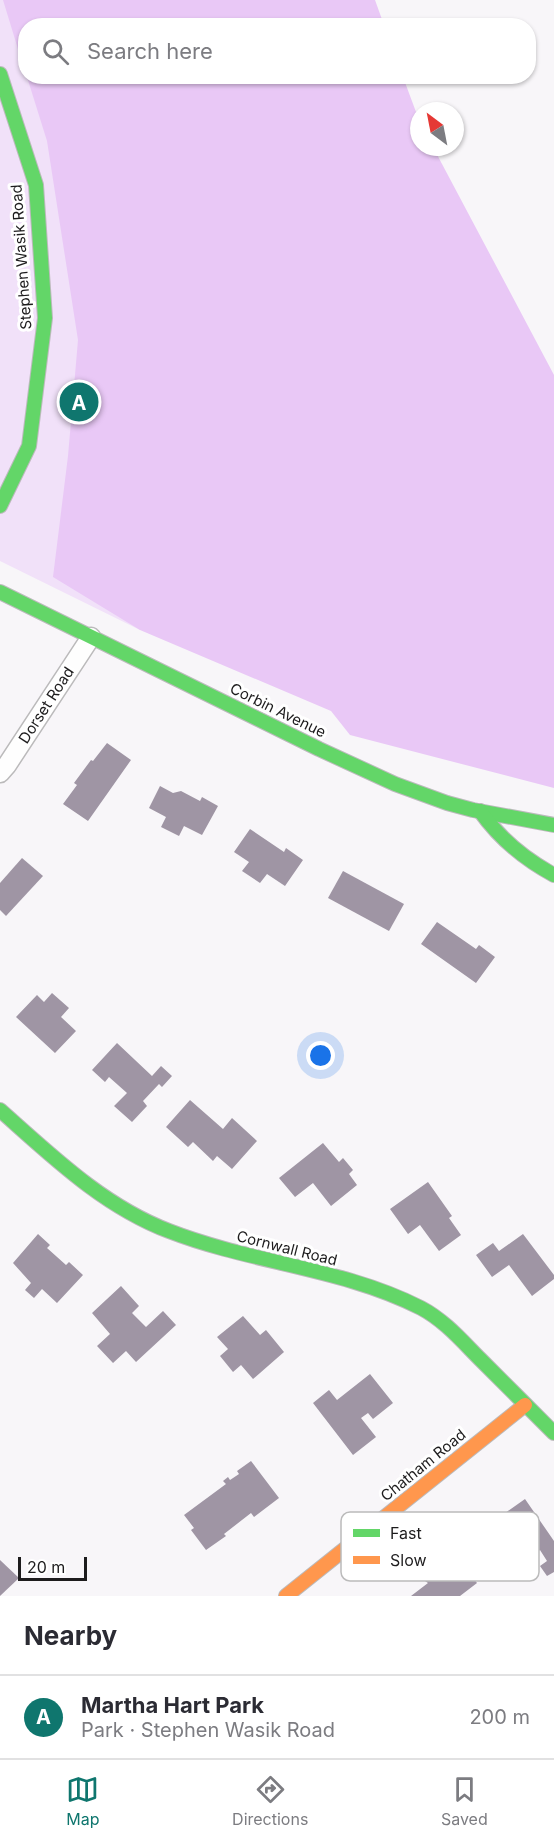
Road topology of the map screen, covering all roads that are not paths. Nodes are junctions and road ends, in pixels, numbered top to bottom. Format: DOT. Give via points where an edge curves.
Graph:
graph roads {
  1 [pos="0,74"];
  2 [pos="0,506"];
  3 [pos="0,592"];
  4 [pos="91,637"];
  5 [pos="0,773"];
  6 [pos="480,811"];
  7 [pos="554,825"];
  8 [pos="554,875"];
  9 [pos="0,1110"];
  10 [pos="525,1406"];
  11 [pos="554,1433"];
  12 [pos="392,1512"];
  13 [pos="341,1552"];
  14 [pos="286,1596"];
  1 -- 2 [label="street, Stephen Wasik Road" via="36,185 45,318 29,446"];
  3 -- 4 [label="street, Corbin Avenue"];
  4 -- 5 [label="street, Dorset Road"];
  4 -- 6 [label="street, Corbin Avenue" via="372,773 433,798"];
  6 -- 7 [label="street, Corbin Avenue"];
  6 -- 8 [label="street" via="520,855"];
  9 -- 10 [label="street, Cornwall Road" via="76,1179 128,1212 168,1231 363,1284 423,1309 455,1334"];
  10 -- 11 [label="street, Cornwall Road"];
  10 -- 12 [label="street, Chatham Road"];
  13 -- 14 [label="street, Chatham Road"];
}
